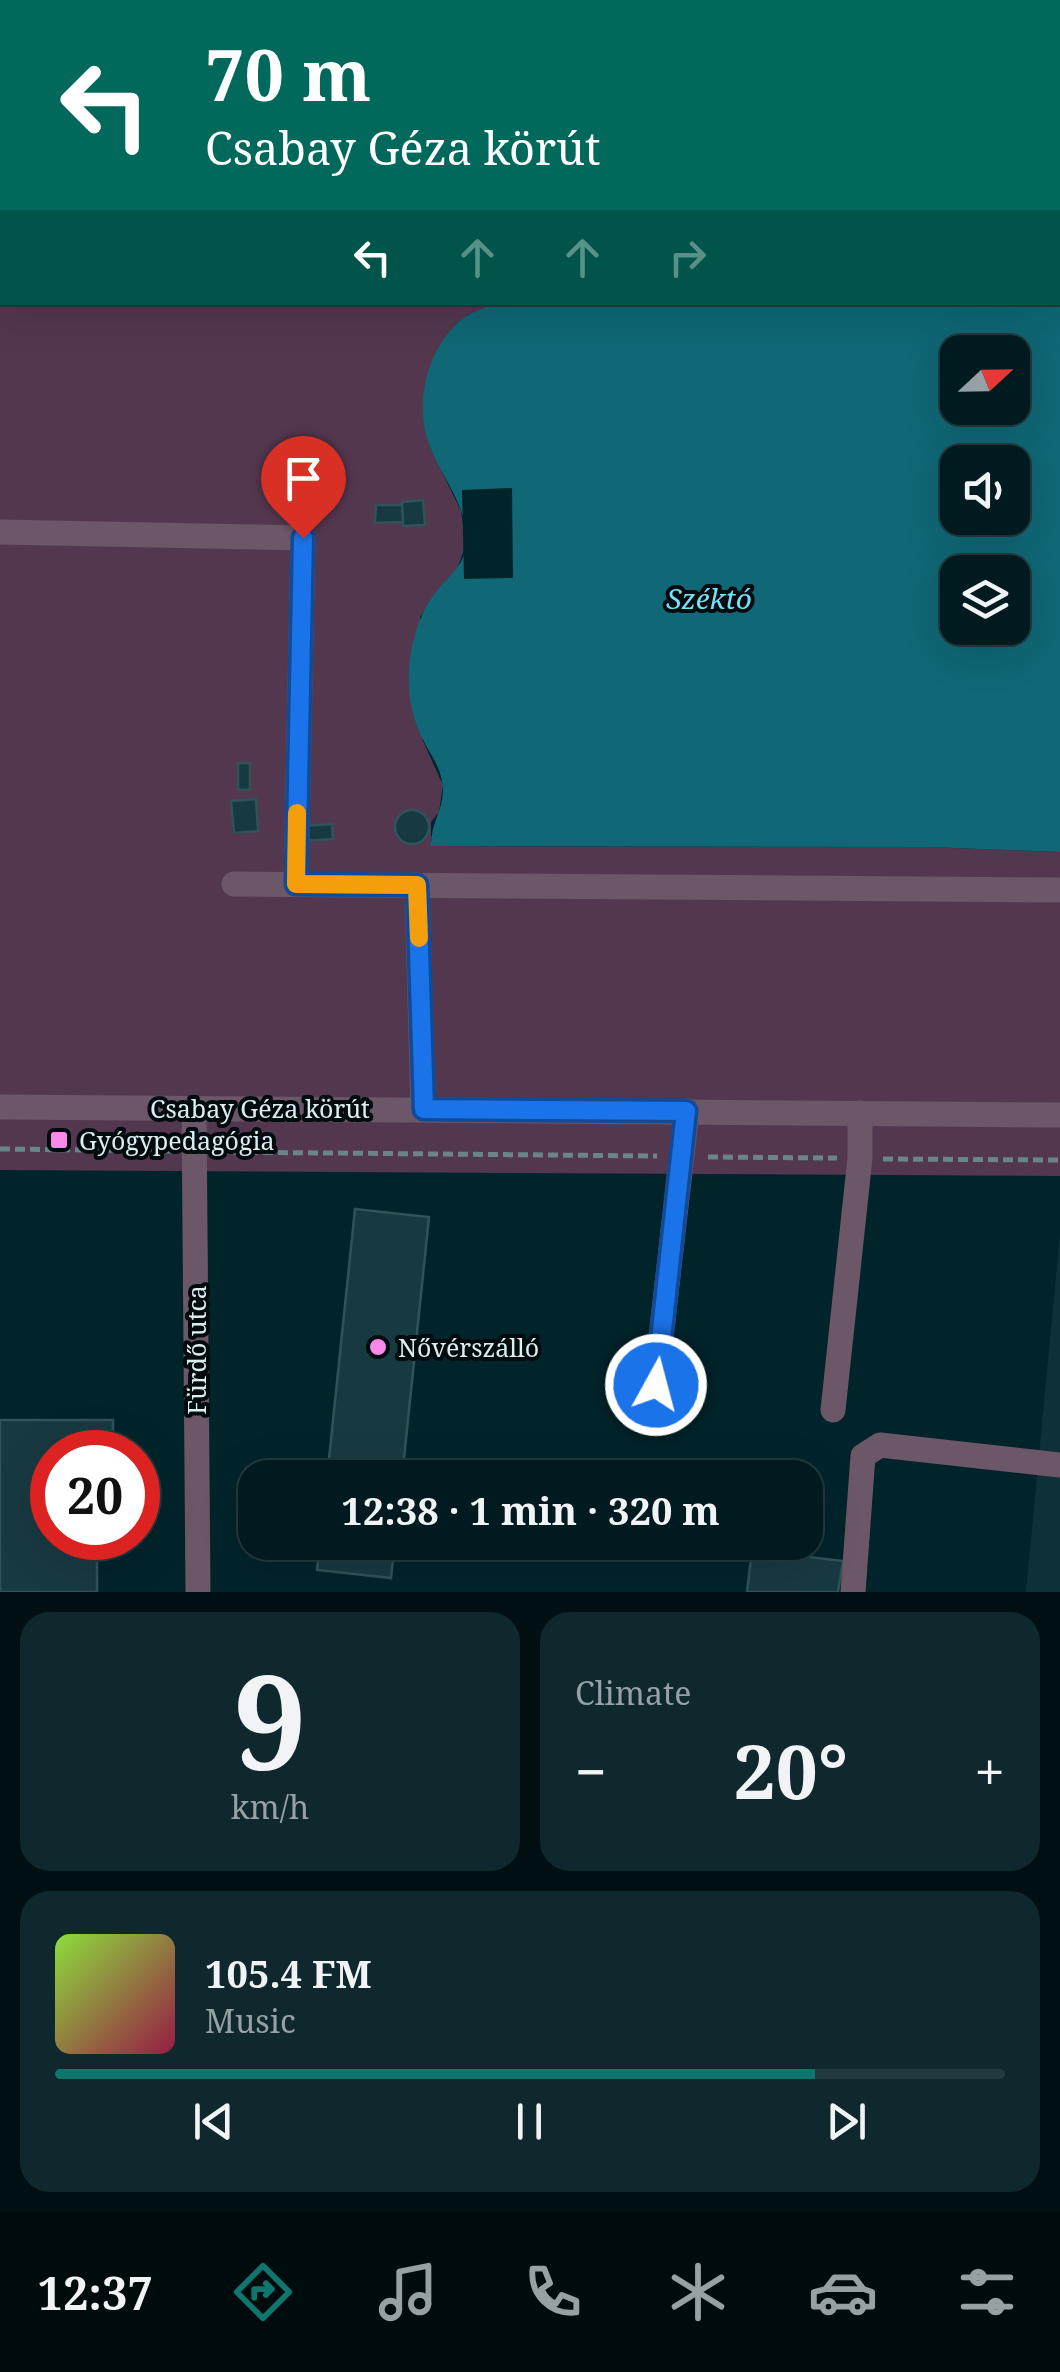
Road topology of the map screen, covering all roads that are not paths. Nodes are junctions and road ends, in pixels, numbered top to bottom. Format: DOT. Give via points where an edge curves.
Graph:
graph roads {
  1 [pos="0,532"];
  2 [pos="234,884"];
  3 [pos="296,884"];
  4 [pos="417,885"];
  5 [pos="1060,890"];
  6 [pos="0,1107"];
  7 [pos="194,1108"];
  8 [pos="424,1109"];
  9 [pos="686,1111"];
  10 [pos="860,1113"];
  11 [pos="1060,1115"];
  12 [pos="833,1410"];
  13 [pos="650,1423"];
  14 [pos="1060,1464"];
  15 [pos="198,1592"];
  16 [pos="854,1592"];
  1 -- 3 [label="street" via="303,538"];
  2 -- 3 [label="street"];
  3 -- 4 [label="street"];
  4 -- 5 [label="street"];
  4 -- 8 [label="street"];
  6 -- 7 [label="street, Csabay Géza körút"];
  7 -- 8 [label="street, Csabay Géza körút"];
  7 -- 15 [label="street, Fürdő utca"];
  8 -- 9 [label="street, Csabay Géza körút"];
  9 -- 10 [label="street, Csabay Géza körút"];
  9 -- 13 [label="street"];
  10 -- 11 [label="street, Csabay Géza körút"];
  10 -- 12 [label="street"];
  14 -- 16 [label="street" via="880,1446 863,1456"];
}
